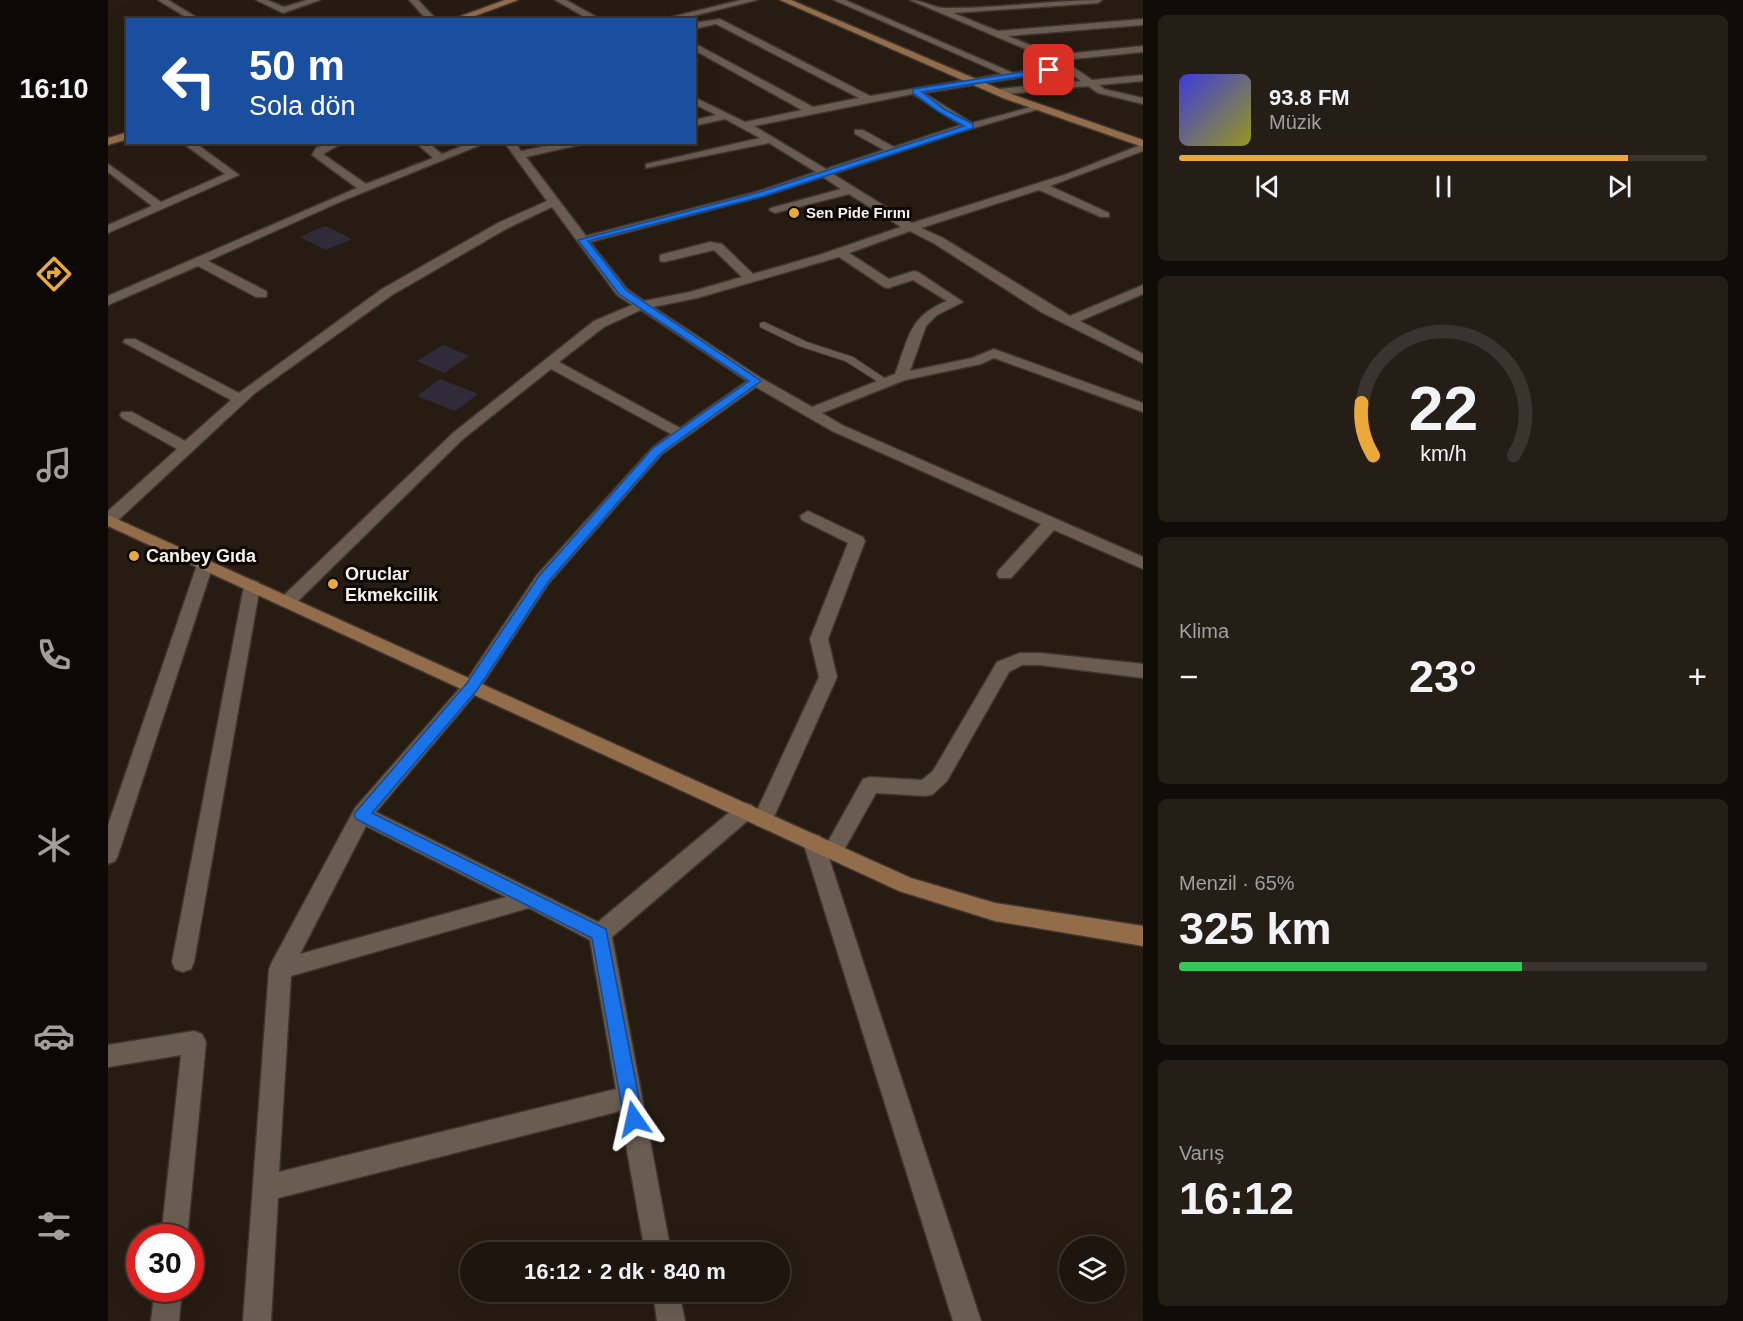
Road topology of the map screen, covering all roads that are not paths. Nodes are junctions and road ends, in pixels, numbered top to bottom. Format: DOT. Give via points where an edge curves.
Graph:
graph roads {
  1 [pos="162,0"];
  2 [pos="260,0"];
  3 [pos="316,0"];
  4 [pos="413,0"];
  5 [pos="514,0"];
  6 [pos="559,0"];
  7 [pos="753,0"];
  8 [pos="784,0"];
  9 [pos="838,0"];
  10 [pos="914,0"];
  11 [pos="1098,0"];
  12 [pos="940,11"];
  13 [pos="192,17"];
  14 [pos="430,18"];
  15 [pos="460,18"];
  16 [pos="594,18"];
  17 [pos="672,18"];
  18 [pos="1143,22"];
  19 [pos="696,26"];
  20 [pos="995,34"];
  21 [pos="696,47"];
  22 [pos="1143,50"];
  23 [pos="1054,58"];
  24 [pos="1067,67"];
  25 [pos="1012,76"];
  26 [pos="1143,78"];
  27 [pos="973,81"];
  28 [pos="1090,83"];
  29 [pos="915,91"];
  30 [pos="998,93"];
  31 [pos="869,99"];
  32 [pos="696,101"];
  33 [pos="1143,101"];
  34 [pos="1038,108"];
  35 [pos="812,111"];
  36 [pos="727,116"];
  37 [pos="696,123"];
  38 [pos="744,125"];
  39 [pos="970,126"];
  40 [pos="859,132"];
  41 [pos="126,136"];
  42 [pos="771,140"];
  43 [pos="108,142"];
  44 [pos="189,144"];
  45 [pos="423,144"];
  46 [pos="478,144"];
  47 [pos="510,144"];
  48 [pos="576,144"];
  49 [pos="334,145"];
  50 [pos="1143,146"];
  51 [pos="894,151"];
  52 [pos="518,155"];
  53 [pos="442,159"];
  54 [pos="650,166"];
  55 [pos="108,167"];
  56 [pos="826,174"];
  57 [pos="1039,186"];
  58 [pos="366,189"];
  59 [pos="850,190"];
  60 [pos="554,202"];
  61 [pos="159,206"];
  62 [pos="775,210"];
  63 [pos="1105,215"];
  64 [pos="911,227"];
  65 [pos="108,229"];
  66 [pos="583,240"];
  67 [pos="840,252"];
  68 [pos="664,258"];
  69 [pos="199,261"];
  70 [pos="751,279"];
  71 [pos="1143,290"];
  72 [pos="261,294"];
  73 [pos="108,301"];
  74 [pos="642,305"];
  75 [pos="1069,321"];
  76 [pos="764,325"];
  77 [pos="130,342"];
  78 [pos="1143,358"];
  79 [pos="550,363"];
  80 [pos="894,380"];
  81 [pos="756,381"];
  82 [pos="240,399"];
  83 [pos="1143,408"];
  84 [pos="810,413"];
  85 [pos="127,415"];
  86 [pos="681,434"];
  87 [pos="186,448"];
  88 [pos="808,516"];
  89 [pos="108,520"];
  90 [pos="1051,523"];
  91 [pos="1143,563"];
  92 [pos="205,565"];
  93 [pos="1005,574"];
  94 [pos="252,586"];
  95 [pos="287,602"];
  96 [pos="1143,671"];
  97 [pos="472,686"];
  98 [pos="362,814"];
  99 [pos="754,815"];
  100 [pos="823,847"];
  101 [pos="108,855"];
  102 [pos="530,899"];
  103 [pos="600,934"];
  104 [pos="1143,936"];
  105 [pos="183,962"];
  106 [pos="280,969"];
  107 [pos="108,1056"];
  108 [pos="630,1097"];
  109 [pos="266,1188"];
  110 [pos="175,1224"];
  111 [pos="656,1242"];
  112 [pos="167,1302"];
  113 [pos="668,1302"];
  114 [pos="165,1321"];
  115 [pos="257,1321"];
  116 [pos="671,1321"];
  117 [pos="968,1321"];
  1 -- 13 [label="street"];
  2 -- 3 [label="street" via="283,10"];
  4 -- 14 [label="street"];
  5 -- 15 [label="main road"];
  6 -- 16 [label="street"];
  7 -- 17 [label="street"];
  8 -- 27 [label="main road"];
  9 -- 25 [label="street"];
  10 -- 12 [label="street"];
  11 -- 12 [label="street"];
  12 -- 20 [label="street"];
  18 -- 20 [label="street"];
  19 -- 31 [label="street" via="717,21"];
  20 -- 23 [label="street"];
  21 -- 35 [label="street"];
  22 -- 23 [label="street"];
  23 -- 24 [label="street"];
  24 -- 25 [label="street"];
  24 -- 28 [label="street"];
  25 -- 27 [label="street"];
  26 -- 28 [label="street"];
  27 -- 29 [label="street"];
  27 -- 30 [label="main road"];
  28 -- 30 [label="street"];
  28 -- 33 [label="street" via="1101,91"];
  29 -- 31 [label="street"];
  29 -- 39 [label="street"];
  30 -- 34 [label="main road"];
  31 -- 35 [label="street"];
  32 -- 36 [label="street"];
  34 -- 39 [label="street"];
  34 -- 50 [label="main road"];
  35 -- 38 [label="street"];
  36 -- 37 [label="street"];
  36 -- 38 [label="street"];
  38 -- 42 [label="street"];
  39 -- 51 [label="street"];
  40 -- 51 [label="street"];
  41 -- 43 [label="main road"];
  42 -- 54 [label="street"];
  42 -- 56 [label="street"];
  44 -- 61 [label="street" via="233,175"];
  45 -- 53 [label="street"];
  46 -- 53 [label="street"];
  47 -- 52 [label="street"];
  48 -- 52 [label="street"];
  49 -- 58 [label="street" via="317,155"];
  50 -- 57 [label="street"];
  51 -- 56 [label="street"];
  52 -- 60 [label="street"];
  53 -- 58 [label="street"];
  55 -- 61 [label="street"];
  56 -- 59 [label="street"];
  56 -- 66 [label="street"];
  57 -- 63 [label="street"];
  57 -- 64 [label="street"];
  58 -- 69 [label="street"];
  59 -- 62 [label="street"];
  59 -- 64 [label="street"];
  60 -- 66 [label="street"];
  60 -- 82 [label="street" via="502,226 387,292"];
  61 -- 65 [label="street"];
  64 -- 67 [label="street"];
  64 -- 75 [label="street"];
  66 -- 74 [label="street" via="622,292"];
  67 -- 70 [label="street"];
  67 -- 80 [label="street" via="888,284 914,275 957,302 932,312 920,325"];
  68 -- 70 [label="street" via="718,247"];
  69 -- 72 [label="street"];
  69 -- 73 [label="street"];
  70 -- 74 [label="street"];
  71 -- 75 [label="street"];
  74 -- 79 [label="street" via="599,324"];
  74 -- 81 [label="street"];
  75 -- 78 [label="street"];
  76 -- 80 [label="lane"];
  77 -- 82 [label="street"];
  79 -- 86 [label="street"];
  79 -- 95 [label="street" via="458,436"];
  80 -- 83 [label="street" via="976,362 994,353"];
  80 -- 84 [label="street"];
  81 -- 84 [label="street"];
  81 -- 86 [label="street"];
  82 -- 87 [label="street"];
  84 -- 90 [label="street"];
  85 -- 87 [label="street"];
  86 -- 97 [label="street" via="657,451 543,579"];
  87 -- 89 [label="street"];
  88 -- 99 [label="street" via="857,541 819,639 828,677"];
  89 -- 92 [label="main road"];
  90 -- 91 [label="street"];
  90 -- 93 [label="street"];
  92 -- 94 [label="main road"];
  92 -- 101 [label="street"];
  94 -- 95 [label="main road"];
  94 -- 105 [label="street"];
  95 -- 97 [label="main road"];
  96 -- 100 [label="street" via="1040,659 1020,659 1003,668 940,776 926,788 870,785"];
  97 -- 98 [label="street"];
  97 -- 99 [label="main road"];
  98 -- 102 [label="street"];
  98 -- 106 [label="street"];
  99 -- 100 [label="main road"];
  99 -- 103 [label="street"];
  100 -- 104 [label="main road" via="906,885 995,912"];
  100 -- 117 [label="street"];
  102 -- 103 [label="street"];
  102 -- 106 [label="street"];
  103 -- 108 [label="street"];
  106 -- 109 [label="street"];
  107 -- 110 [label="street" via="194,1042"];
  108 -- 109 [label="street"];
  108 -- 111 [label="street"];
  109 -- 115 [label="street"];
  112 -- 114 [label="street"];
  113 -- 116 [label="street"];
}
